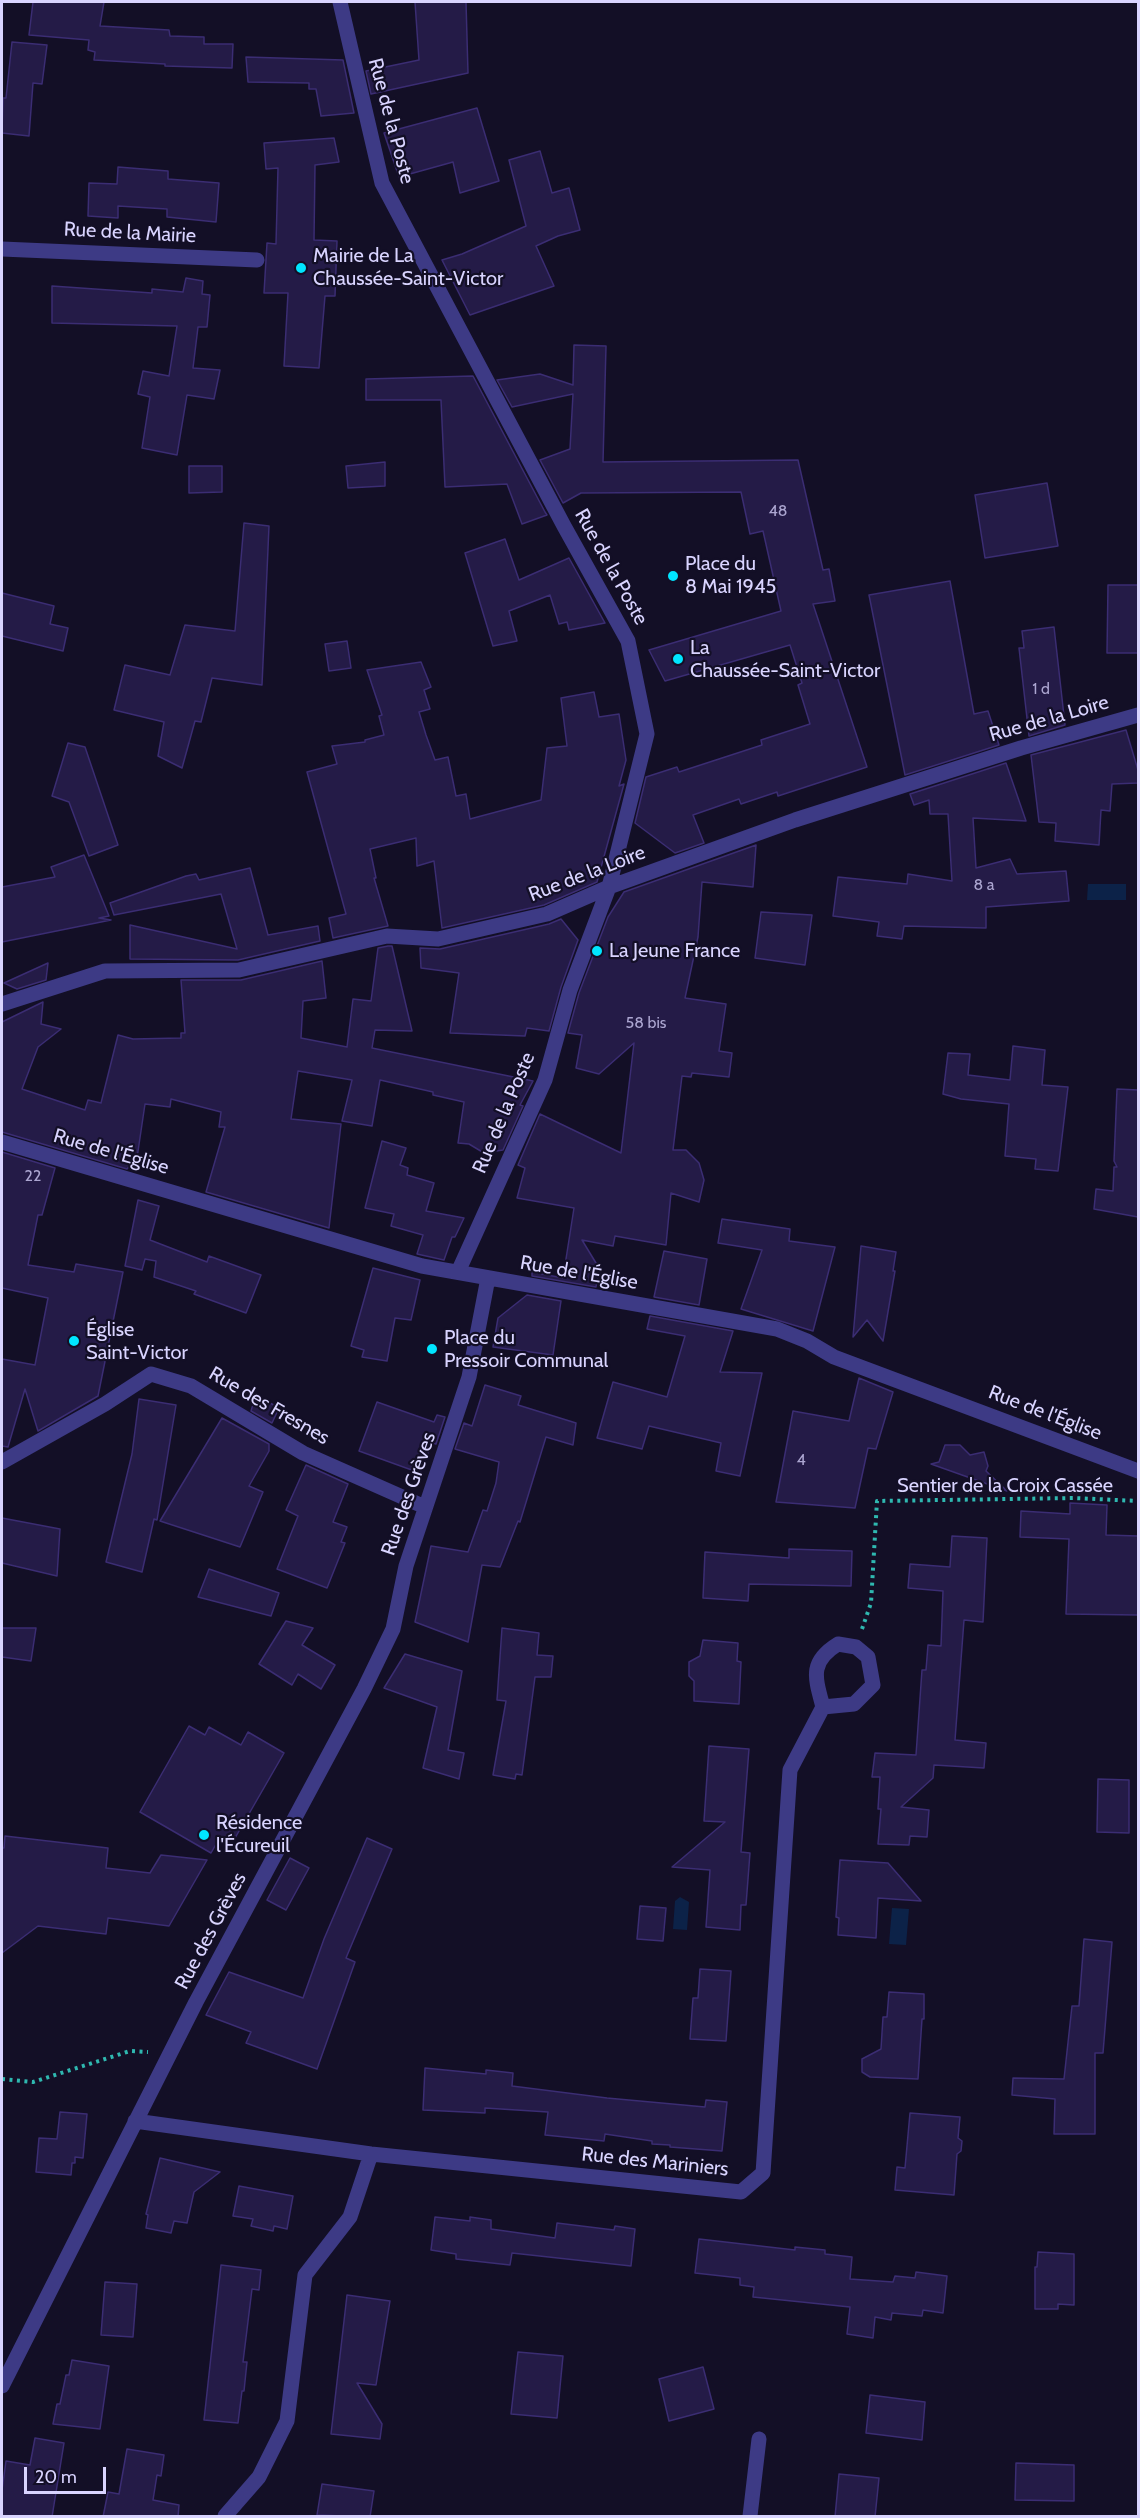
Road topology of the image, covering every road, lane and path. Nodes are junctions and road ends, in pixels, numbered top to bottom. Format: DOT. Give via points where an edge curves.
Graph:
graph roads {
  1 [pos="340,2"];
  2 [pos="2,249"];
  3 [pos="257,260"];
  4 [pos="1138,715"];
  5 [pos="609,887"];
  6 [pos="2,1004"];
  7 [pos="2,1142"];
  8 [pos="458,1272"];
  9 [pos="488,1278"];
  10 [pos="2,1462"];
  11 [pos="1138,1471"];
  12 [pos="1138,1501"];
  13 [pos="425,1507"];
  14 [pos="856,1647"];
  15 [pos="823,1707"];
  16 [pos="170,2054"];
  17 [pos="2,2079"];
  18 [pos="135,2121"];
  19 [pos="371,2154"];
  20 [pos="2,2386"];
  21 [pos="759,2439"];
  22 [pos="225,2517"];
  23 [pos="750,2517"];
  1 -- 5 [label="street, Rue de la Poste" via="382,183 628,641 647,734"];
  2 -- 3 [label="street, Rue de la Mairie"];
  4 -- 5 [label="street, Rue de la Loire" via="1010,751 795,820"];
  5 -- 6 [label="street, Rue de la Loire" via="547,914 438,939 387,936 240,970 105,971"];
  5 -- 8 [label="street, Rue de la Poste" via="570,990 545,1080"];
  7 -- 8 [label="street, Rue de l'Église" via="422,1266"];
  8 -- 9 [label="street, Rue de l'Église"];
  9 -- 11 [label="street, Rue de l'Église" via="777,1329 834,1357"];
  9 -- 13 [label="street, Rue des Grèves" via="467,1384"];
  10 -- 13 [label="street, Rue des Fresnes" via="151,1374 191,1386 303,1453"];
  12 -- 14 [label="path, Sentier de la Croix Cassée" via="877,1501 871,1603"];
  13 -- 16 [label="street, Rue des Grèves" via="406,1566 393,1629"];
  14 -- 15 [label="street" via="838,1644 824,1653 817,1665"];
  14 -- 15 [label="street" via="868,1657 873,1685 854,1704"];
  15 -- 19 [label="street, Rue des Mariniers" via="790,1770 764,2173 741,2192"];
  16 -- 17 [label="path" via="130,2051 33,2082"];
  16 -- 18 [label="street, Rue des Grèves"];
  18 -- 19 [label="street, Rue des Mariniers"];
  18 -- 20 [label="street, Rue des Grèves"];
  19 -- 22 [label="street" via="350,2217 305,2275 287,2421 259,2477"];
  21 -- 23 [label="street"];
}
